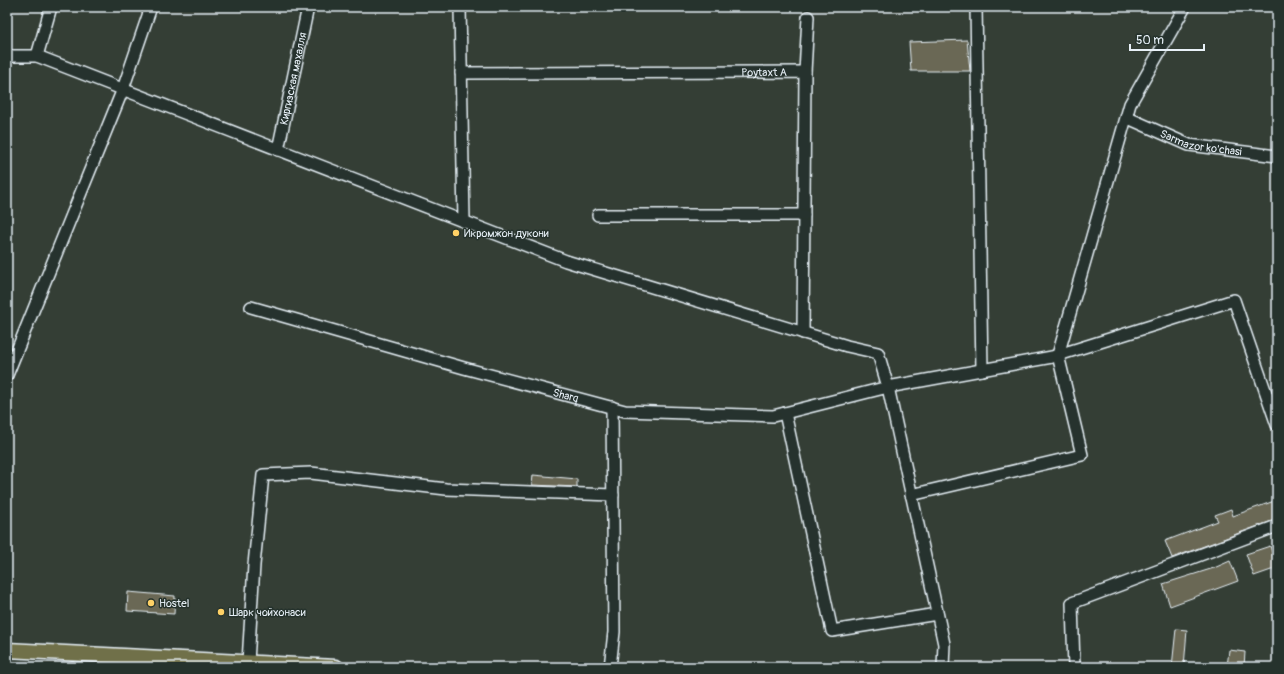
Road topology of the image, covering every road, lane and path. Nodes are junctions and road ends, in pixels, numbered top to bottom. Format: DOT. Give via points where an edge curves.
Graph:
graph roads {
  1 [pos="51,7"];
  2 [pos="151,7"];
  3 [pos="308,7"];
  4 [pos="460,7"];
  5 [pos="976,7"];
  6 [pos="1185,7"];
  7 [pos="808,17"];
  8 [pos="7,56"];
  9 [pos="37,56"];
  10 [pos="805,72"];
  11 [pos="461,73"];
  12 [pos="123,89"];
  13 [pos="1128,118"];
  14 [pos="278,150"];
  15 [pos="1277,156"];
  16 [pos="598,214"];
  17 [pos="804,215"];
  18 [pos="464,221"];
  19 [pos="250,307"];
  20 [pos="803,333"];
  21 [pos="1058,356"];
  22 [pos="982,370"];
  23 [pos="7,375"];
  24 [pos="888,387"];
  25 [pos="612,407"];
  26 [pos="785,413"];
  27 [pos="1277,424"];
  28 [pos="614,495"];
  29 [pos="911,495"];
  30 [pos="1277,526"];
  31 [pos="937,614"];
  32 [pos="7,650"];
  33 [pos="248,662"];
  34 [pos="336,667"];
  35 [pos="610,667"];
  36 [pos="943,667"];
  37 [pos="1074,667"];
  1 -- 9 [label="street"];
  2 -- 12 [label="street"];
  3 -- 14 [label="street, Киргизская махалля"];
  4 -- 11 [label="street"];
  5 -- 22 [label="street"];
  6 -- 13 [label="street" via="1130,104"];
  7 -- 10 [label="street"];
  8 -- 9 [label="street"];
  9 -- 12 [label="street"];
  10 -- 11 [label="street, Poytaxt A"];
  10 -- 17 [label="street"];
  11 -- 18 [label="street"];
  12 -- 14 [label="street"];
  12 -- 23 [label="street"];
  13 -- 15 [label="street, Sarmazor ko'chasi" via="1189,145"];
  13 -- 21 [label="street"];
  14 -- 18 [label="street"];
  16 -- 17 [label="street"];
  17 -- 20 [label="street"];
  18 -- 20 [label="street" via="566,260"];
  19 -- 25 [label="street, Sharq"];
  20 -- 24 [label="street" via="878,353"];
  21 -- 22 [label="street, Sharq"];
  21 -- 27 [label="street, Sharq" via="1234,300"];
  21 -- 29 [label="street" via="1082,455"];
  22 -- 24 [label="street, Sharq"];
  24 -- 26 [label="street, Sharq"];
  24 -- 29 [label="street"];
  25 -- 26 [label="street, Sharq" via="625,411 773,416"];
  25 -- 28 [label="street"];
  26 -- 31 [label="street" via="832,630"];
  28 -- 33 [label="street" via="446,489 311,473 263,475"];
  28 -- 35 [label="street" via="614,632"];
  29 -- 31 [label="street"];
  30 -- 37 [label="street" via="1072,603"];
  31 -- 36 [label="street" via="944,644"];
  32 -- 33 [label="main road"];
  33 -- 34 [label="main road"];
}
